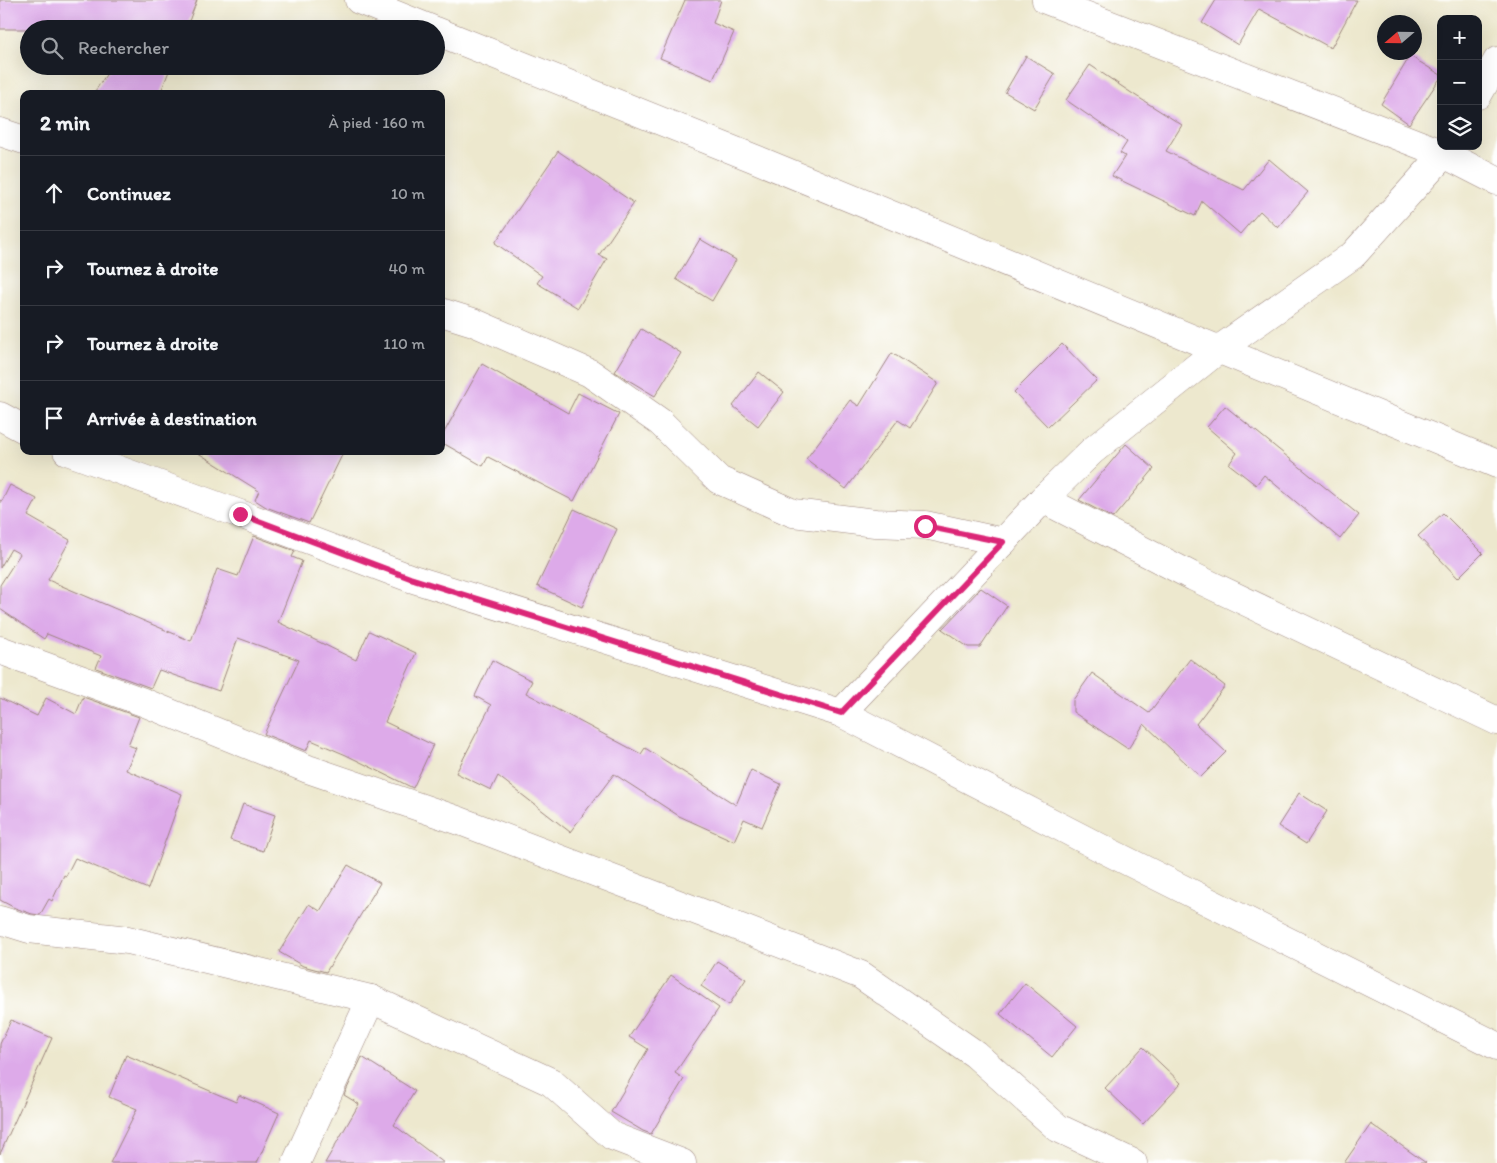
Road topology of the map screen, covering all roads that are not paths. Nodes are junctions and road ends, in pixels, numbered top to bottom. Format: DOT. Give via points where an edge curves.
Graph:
graph roads {
  1 [pos="359,0"];
  2 [pos="1046,0"];
  3 [pos="409,20"];
  4 [pos="445,35"];
  5 [pos="1497,61"];
  6 [pos="1482,87"];
  7 [pos="0,132"];
  8 [pos="20,139"];
  9 [pos="1437,146"];
  10 [pos="1447,150"];
  11 [pos="1497,180"];
  12 [pos="445,313"];
  13 [pos="1218,350"];
  14 [pos="0,416"];
  15 [pos="20,427"];
  16 [pos="78,455"];
  17 [pos="1497,464"];
  18 [pos="1043,499"];
  19 [pos="1003,542"];
  20 [pos="0,650"];
  21 [pos="841,713"];
  22 [pos="1497,721"];
  23 [pos="0,920"];
  24 [pos="371,999"];
  25 [pos="1497,1046"];
  26 [pos="296,1163"];
  27 [pos="682,1163"];
  28 [pos="1134,1163"];
  1 -- 3 [label="street"];
  2 -- 9 [label="street"];
  4 -- 13 [label="street"];
  5 -- 6 [label="street"];
  7 -- 8 [label="street"];
  10 -- 11 [label="street"];
  10 -- 13 [label="street" via="1353,255"];
  12 -- 19 [label="street" via="473,322 590,373 660,422 718,480 793,514 925,526"];
  13 -- 17 [label="street"];
  13 -- 18 [label="street" via="1092,450"];
  14 -- 15 [label="street"];
  16 -- 21 [label="street" via="410,578"];
  18 -- 19 [label="street"];
  18 -- 22 [label="street" via="1194,577"];
  19 -- 21 [label="street"];
  20 -- 28 [label="street" via="143,702 308,769 460,821 861,976 975,1054 1058,1128"];
  21 -- 25 [label="street" via="1101,848"];
  23 -- 24 [label="street" via="29,929 128,940"];
  24 -- 26 [label="street"];
  24 -- 27 [label="street" via="551,1082 612,1136"];
}
